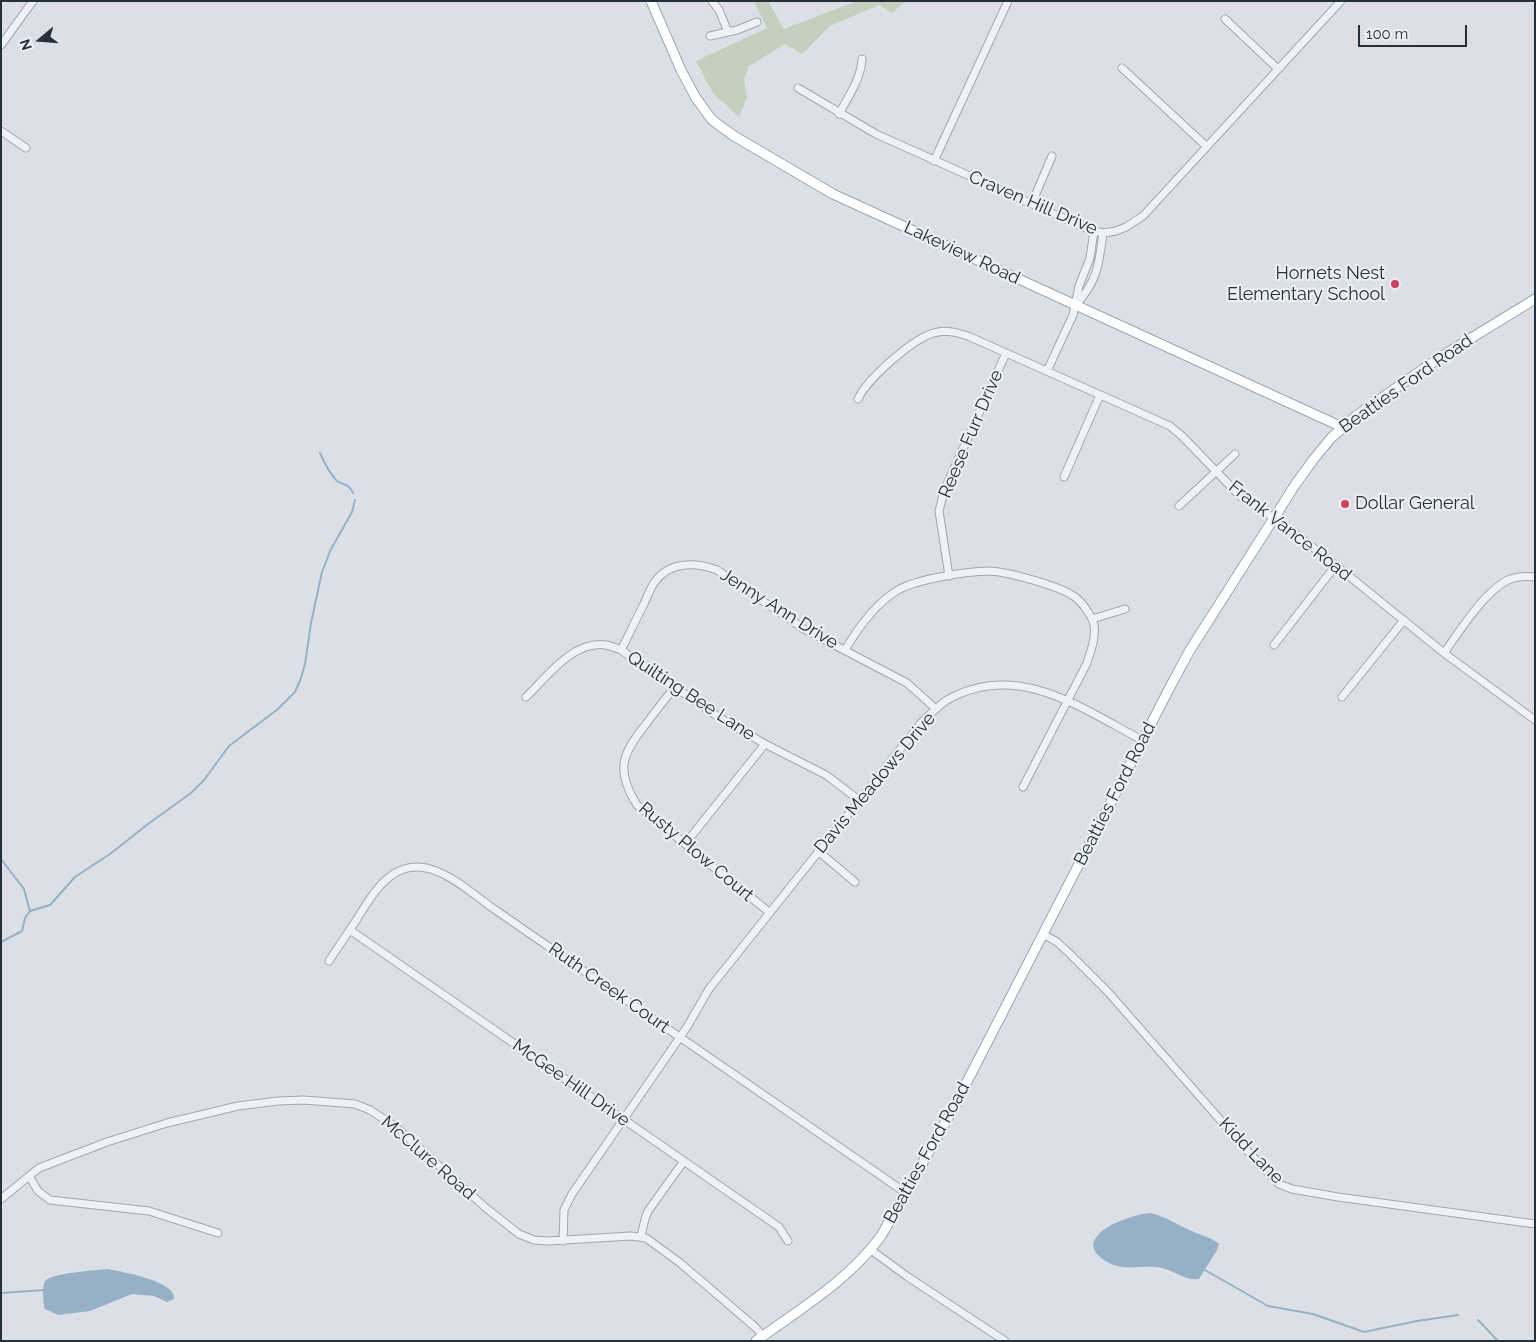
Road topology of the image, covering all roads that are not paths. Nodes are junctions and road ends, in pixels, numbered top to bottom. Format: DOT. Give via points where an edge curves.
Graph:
graph roads {
  1 [pos="33,1"];
  2 [pos="651,1"];
  3 [pos="712,1"];
  4 [pos="1008,1"];
  5 [pos="1341,1"];
  6 [pos="1225,19"];
  7 [pos="757,22"];
  8 [pos="728,32"];
  9 [pos="710,36"];
  10 [pos="1,45"];
  11 [pos="862,59"];
  12 [pos="1122,68"];
  13 [pos="1278,68"];
  14 [pos="798,88"];
  15 [pos="839,114"];
  16 [pos="1,131"];
  17 [pos="1206,146"];
  18 [pos="26,148"];
  19 [pos="1052,156"];
  20 [pos="934,160"];
  21 [pos="1032,203"];
  22 [pos="1094,231"];
  23 [pos="1103,233"];
  24 [pos="1535,299"];
  25 [pos="1076,305"];
  26 [pos="1006,353"];
  27 [pos="1047,371"];
  28 [pos="1100,395"];
  29 [pos="858,399"];
  30 [pos="1342,428"];
  31 [pos="1235,454"];
  32 [pos="1216,471"];
  33 [pos="1064,477"];
  34 [pos="1179,506"];
  35 [pos="1274,518"];
  36 [pos="1336,565"];
  37 [pos="949,576"];
  38 [pos="1535,577"];
  39 [pos="1125,609"];
  40 [pos="1092,619"];
  41 [pos="1404,620"];
  42 [pos="1274,645"];
  43 [pos="621,650"];
  44 [pos="845,650"];
  45 [pos="1444,653"];
  46 [pos="675,687"];
  47 [pos="526,697"];
  48 [pos="1342,697"];
  49 [pos="1066,700"];
  50 [pos="936,709"];
  51 [pos="1535,720"];
  52 [pos="1142,740"];
  53 [pos="765,744"];
  54 [pos="1023,786"];
  55 [pos="859,800"];
  56 [pos="686,844"];
  57 [pos="818,851"];
  58 [pos="856,882"];
  59 [pos="769,912"];
  60 [pos="350,930"];
  61 [pos="1044,934"];
  62 [pos="329,961"];
  63 [pos="680,1037"];
  64 [pos="624,1120"];
  65 [pos="684,1161"];
  66 [pos="29,1176"];
  67 [pos="906,1193"];
  68 [pos="1,1199"];
  69 [pos="1535,1224"];
  70 [pos="218,1233"];
  71 [pos="640,1236"];
  72 [pos="563,1241"];
  73 [pos="788,1241"];
  74 [pos="871,1250"];
  75 [pos="759,1338"];
  76 [pos="1005,1341"];
  1 -- 10 [label="street"];
  2 -- 25 [label="main road, Lakeview Road" via="696,98 712,120 734,136 833,194"];
  3 -- 8 [label="street"];
  4 -- 20 [label="street"];
  5 -- 13 [label="street, Craven Hill Drive"];
  6 -- 13 [label="street"];
  7 -- 8 [label="street"];
  8 -- 9 [label="street"];
  11 -- 15 [label="street" via="853,89"];
  12 -- 17 [label="street"];
  13 -- 17 [label="street, Craven Hill Drive"];
  14 -- 15 [label="street, Craven Hill Drive"];
  15 -- 20 [label="street, Craven Hill Drive"];
  16 -- 18 [label="street"];
  17 -- 23 [label="street, Craven Hill Drive" via="1142,216 1126,227"];
  19 -- 21 [label="street"];
  20 -- 21 [label="street, Craven Hill Drive"];
  21 -- 22 [label="street, Craven Hill Drive"];
  22 -- 23 [label="street, Craven Hill Drive"];
  22 -- 25 [label="street"];
  23 -- 25 [label="street" via="1097,271 1089,290"];
  24 -- 30 [label="main road, Beatties Ford Road" via="1442,356"];
  25 -- 27 [label="street"];
  25 -- 30 [label="main road, Lakeview Road"];
  26 -- 27 [label="street, Frank Vance Road"];
  26 -- 29 [label="street, Frank Vance Road" via="968,336 950,331 936,332 916,341 873,378"];
  26 -- 37 [label="street, Reese Furr Drive" via="944,491 939,511"];
  27 -- 28 [label="street, Frank Vance Road"];
  28 -- 32 [label="street, Frank Vance Road" via="1177,431"];
  28 -- 33 [label="street"];
  30 -- 35 [label="main road, Beatties Ford Road" via="1313,460"];
  31 -- 32 [label="street"];
  32 -- 34 [label="street"];
  32 -- 35 [label="street, Frank Vance Road" via="1240,496"];
  35 -- 36 [label="street, Frank Vance Road"];
  35 -- 52 [label="main road, Beatties Ford Road" via="1190,650"];
  36 -- 41 [label="street, Frank Vance Road"];
  36 -- 42 [label="street"];
  37 -- 40 [label="street" via="988,571 1058,588 1076,598"];
  37 -- 44 [label="street" via="919,581 898,590 879,604"];
  38 -- 45 [label="street" via="1509,579 1497,586"];
  39 -- 40 [label="street"];
  40 -- 49 [label="street" via="1094,642 1087,663"];
  41 -- 45 [label="street, Frank Vance Road"];
  41 -- 48 [label="street"];
  43 -- 44 [label="street, Jenny Ann Drive" via="654,583 664,572 690,564 717,570 804,629"];
  43 -- 46 [label="street, Quilting Bee Lane"];
  43 -- 47 [label="street, Quilting Bee Lane" via="605,645 576,651"];
  44 -- 50 [label="street, Jenny Ann Drive" via="907,683"];
  45 -- 51 [label="street, Frank Vance Road"];
  46 -- 53 [label="street, Quilting Bee Lane"];
  46 -- 56 [label="street, Rusty Plow Court" via="633,740 625,754 623,772 637,805"];
  49 -- 50 [label="street, Davis Meadows Drive" via="1032,687 993,685 962,693"];
  49 -- 52 [label="street, Davis Meadows Drive"];
  49 -- 54 [label="street"];
  50 -- 55 [label="street, Davis Meadows Drive"];
  52 -- 61 [label="main road, Beatties Ford Road"];
  53 -- 55 [label="street, Quilting Bee Lane" via="826,775"];
  53 -- 56 [label="street"];
  55 -- 57 [label="street, Davis Meadows Drive"];
  56 -- 59 [label="street, Rusty Plow Court"];
  57 -- 58 [label="street"];
  57 -- 59 [label="street, Davis Meadows Drive"];
  59 -- 63 [label="street, Davis Meadows Drive" via="708,988"];
  60 -- 62 [label="street, Ruth Creek Court"];
  60 -- 63 [label="street, Ruth Creek Court" via="378,886 393,874 410,868 436,871"];
  60 -- 64 [label="street, McGee Hill Drive"];
  61 -- 67 [label="main road, Beatties Ford Road"];
  61 -- 69 [label="street, Kidd Lane" via="1063,947 1108,992 1279,1184 1338,1197"];
  63 -- 64 [label="street, Davis Meadows Drive"];
  63 -- 67 [label="street, Ruth Creek Court"];
  64 -- 65 [label="street, McGee Hill Drive"];
  64 -- 72 [label="street, Davis Meadows Drive" via="567,1203"];
  65 -- 71 [label="street" via="648,1211"];
  65 -- 73 [label="street, McGee Hill Drive" via="779,1227"];
  66 -- 68 [label="street, McClure Road"];
  66 -- 70 [label="street" via="38,1191 50,1200 149,1211"];
  66 -- 72 [label="street, McClure Road" via="39,1168 107,1142 167,1122 238,1106 304,1100 355,1104 396,1127 519,1234 534,1240"];
  67 -- 74 [label="main road, Beatties Ford Road"];
  71 -- 72 [label="street, McClure Road"];
  71 -- 75 [label="street" via="679,1262 753,1326"];
  74 -- 75 [label="main road, Beatties Ford Road" via="849,1273"];
  74 -- 76 [label="street"];
}
